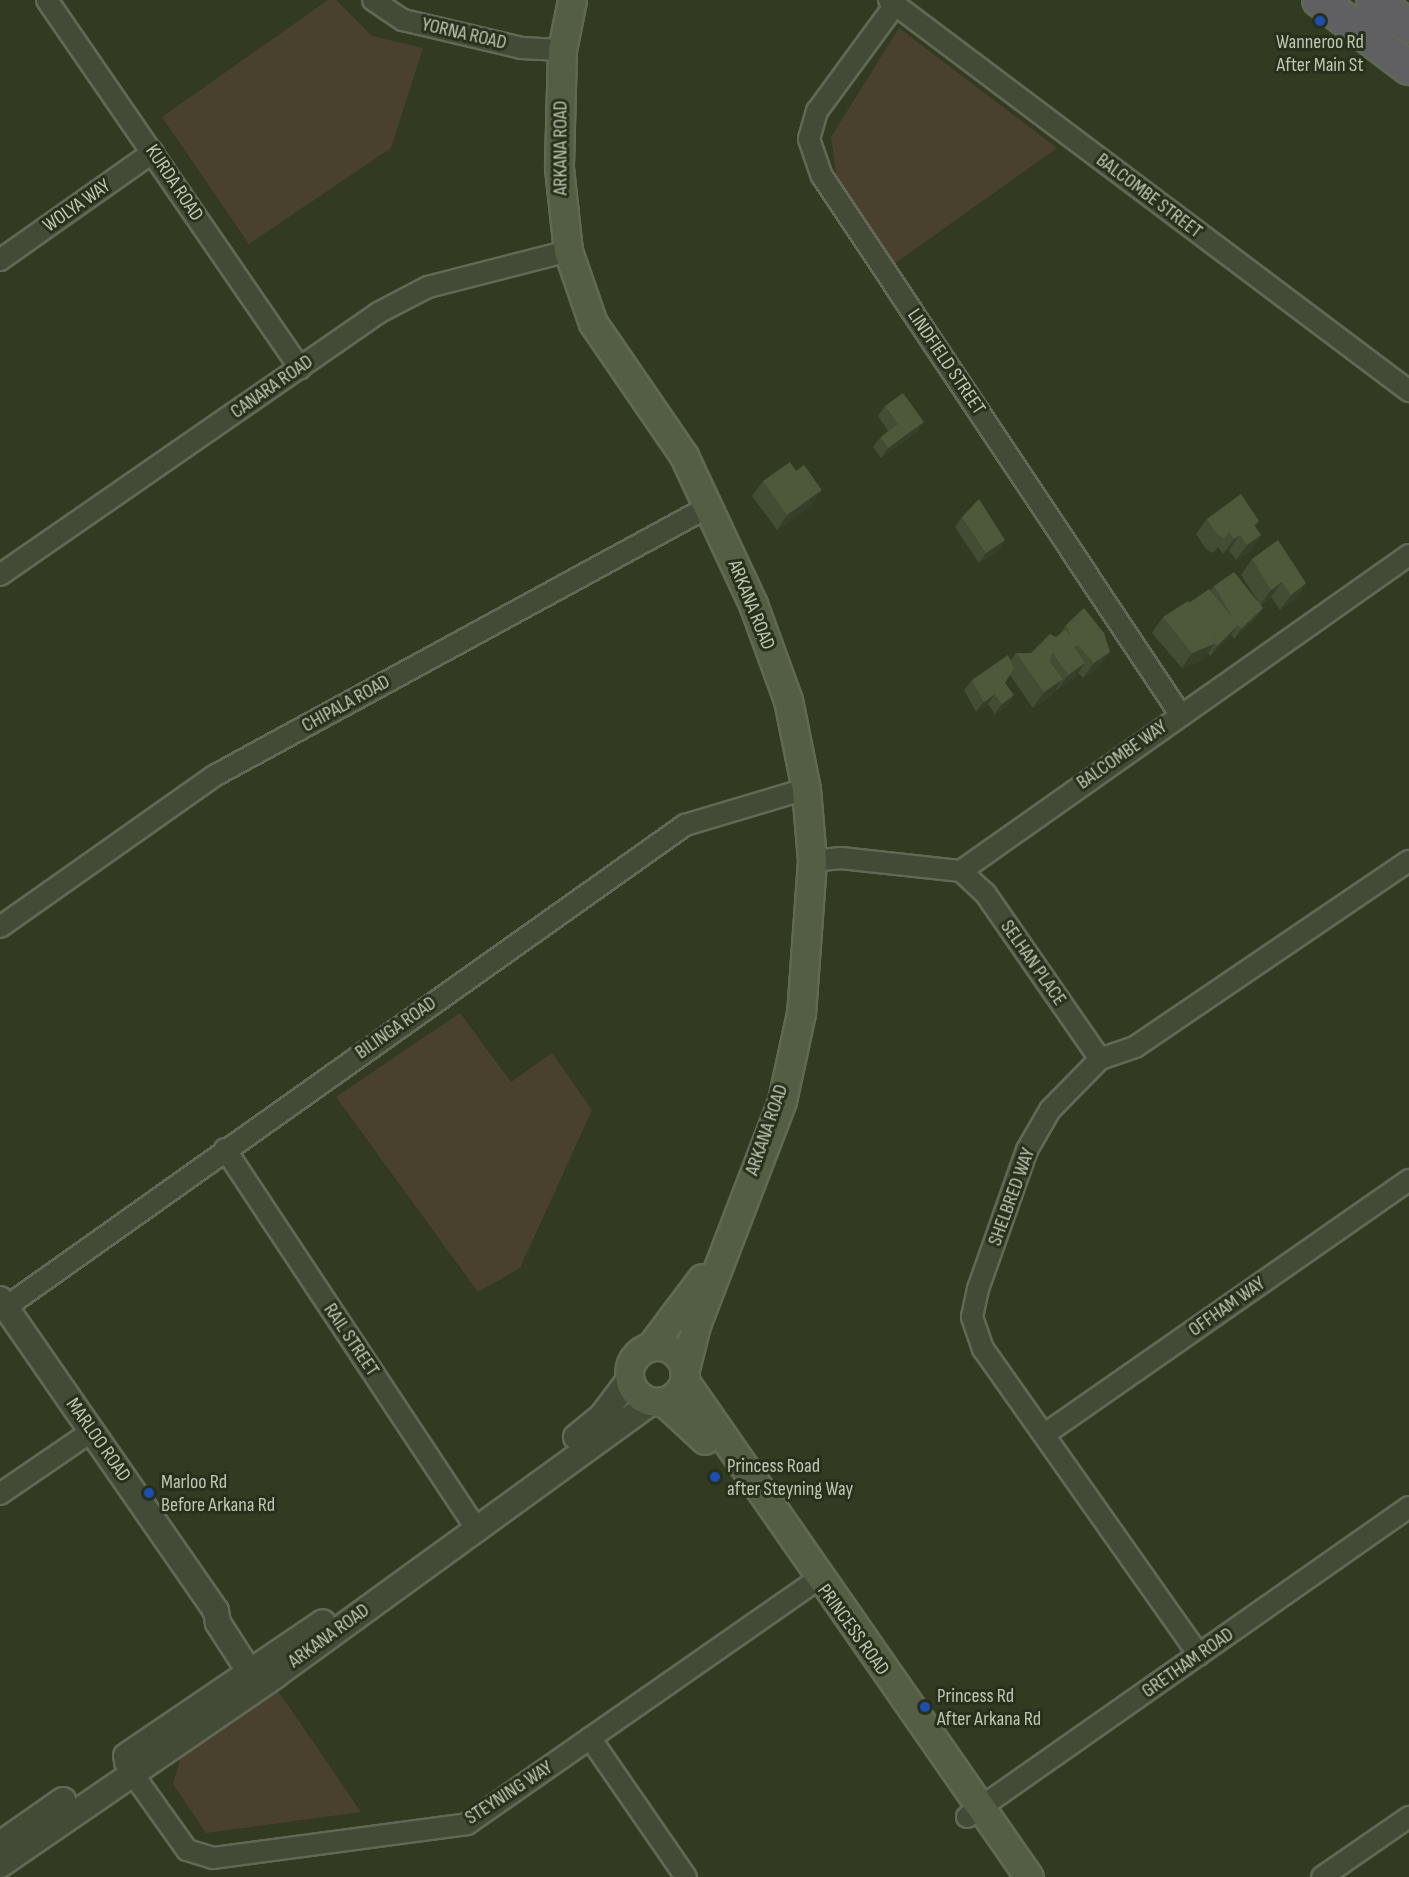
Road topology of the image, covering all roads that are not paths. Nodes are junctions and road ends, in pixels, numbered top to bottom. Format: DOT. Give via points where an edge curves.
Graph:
graph roads {
  1 [pos="47,0"];
  2 [pos="373,0"];
  3 [pos="572,0"];
  4 [pos="1319,0"];
  5 [pos="1373,0"];
  6 [pos="892,2"];
  7 [pos="1409,27"];
  8 [pos="562,50"];
  9 [pos="1409,68"];
  10 [pos="153,152"];
  11 [pos="568,251"];
  12 [pos="0,260"];
  13 [pos="300,368"];
  14 [pos="1409,391"];
  15 [pos="708,507"];
  16 [pos="1409,555"];
  17 [pos="0,575"];
  18 [pos="1180,714"];
  19 [pos="806,789"];
  20 [pos="812,861"];
  21 [pos="1409,861"];
  22 [pos="961,871"];
  23 [pos="0,927"];
  24 [pos="1100,1059"];
  25 [pos="225,1149"];
  26 [pos="1409,1180"];
  27 [pos="728,1236"];
  28 [pos="3,1303"];
  29 [pos="650,1347"];
  30 [pos="684,1376"];
  31 [pos="629,1380"];
  32 [pos="658,1401"];
  33 [pos="93,1431"];
  34 [pos="1045,1434"];
  35 [pos="0,1494"];
  36 [pos="1409,1507"];
  37 [pos="475,1526"];
  38 [pos="812,1584"];
  39 [pos="1199,1655"];
  40 [pos="262,1673"];
  41 [pos="590,1738"];
  42 [pos="126,1765"];
  43 [pos="974,1812"];
  44 [pos="1409,1817"];
  45 [pos="0,1844"];
  46 [pos="0,1865"];
  47 [pos="686,1877"];
  48 [pos="1009,1877"];
  49 [pos="1029,1877"];
  50 [pos="1322,1877"];
  1 -- 10 [label="street, KURDA ROAD"];
  2 -- 8 [label="street, YORNA ROAD" via="403,20 520,48"];
  3 -- 8 [label="main road, ARKANA ROAD"];
  4 -- 9 [label="highway"];
  5 -- 7 [label="highway"];
  6 -- 14 [label="street, BALCOMBE STREET"];
  6 -- 18 [label="street, LINDFIELD STREET" via="818,111 809,139 822,176"];
  8 -- 11 [label="main road, ARKANA ROAD" via="560,180"];
  10 -- 12 [label="street, WOLYA WAY"];
  10 -- 13 [label="street, KURDA ROAD"];
  11 -- 13 [label="street, CANARA ROAD" via="428,287 378,313"];
  11 -- 15 [label="main road, ARKANA ROAD" via="593,323 684,456"];
  13 -- 17 [label="street, CANARA ROAD"];
  15 -- 19 [label="main road, ARKANA ROAD" via="753,604 788,700"];
  15 -- 23 [label="street, CHIPALA ROAD" via="214,776"];
  16 -- 18 [label="street, BALCOMBE WAY"];
  18 -- 22 [label="street, BALCOMBE WAY"];
  19 -- 20 [label="main road, ARKANA ROAD"];
  19 -- 25 [label="street, BILINGA ROAD" via="685,825"];
  20 -- 22 [label="street" via="841,858"];
  20 -- 27 [label="main road, ARKANA ROAD" via="801,1013 782,1101"];
  21 -- 24 [label="street, SHELBRED WAY" via="1135,1047"];
  22 -- 24 [label="street, SELHAN PLACE" via="985,893"];
  24 -- 34 [label="street, SHELBRED WAY" via="1050,1110 1028,1150 972,1317 983,1349"];
  25 -- 28 [label="street, BILINGA ROAD"];
  25 -- 37 [label="street, RAIL STREET"];
  26 -- 34 [label="street, OFFHAM WAY"];
  27 -- 29 [label="main road, ARKANA ROAD" via="671,1325"];
  27 -- 30 [label="main road, ARKANA ROAD"];
  28 -- 33 [label="street, MARLOO ROAD"];
  29 -- 30 [label="main road" via="673,1352"];
  29 -- 31 [label="main road" via="633,1360"];
  30 -- 32 [label="main road"];
  30 -- 38 [label="main road, PRINCESS ROAD"];
  31 -- 32 [label="main road" via="634,1390"];
  31 -- 37 [label="street, ARKANA ROAD" via="601,1417"];
  32 -- 37 [label="street, ARKANA ROAD"];
  32 -- 38 [label="main road, PRINCESS ROAD" via="692,1422"];
  33 -- 35 [label="street"];
  33 -- 40 [label="street, MARLOO ROAD"];
  34 -- 39 [label="street, SHELBRED WAY"];
  36 -- 39 [label="street, GRETHAM ROAD"];
  37 -- 40 [label="street, ARKANA ROAD"];
  38 -- 41 [label="street, STEYNING WAY"];
  38 -- 43 [label="main road, PRINCESS ROAD"];
  39 -- 43 [label="street, GRETHAM ROAD"];
  40 -- 42 [label="street, ARKANA ROAD"];
  41 -- 42 [label="street, STEYNING WAY" via="467,1824 213,1858 187,1850"];
  41 -- 47 [label="street"];
  42 -- 45 [label="street, ARKANA ROAD"];
  42 -- 46 [label="street, ARKANA ROAD"];
  43 -- 48 [label="main road, PRINCESS ROAD"];
  43 -- 49 [label="main road, PRINCESS ROAD"];
  44 -- 50 [label="street"];
}
